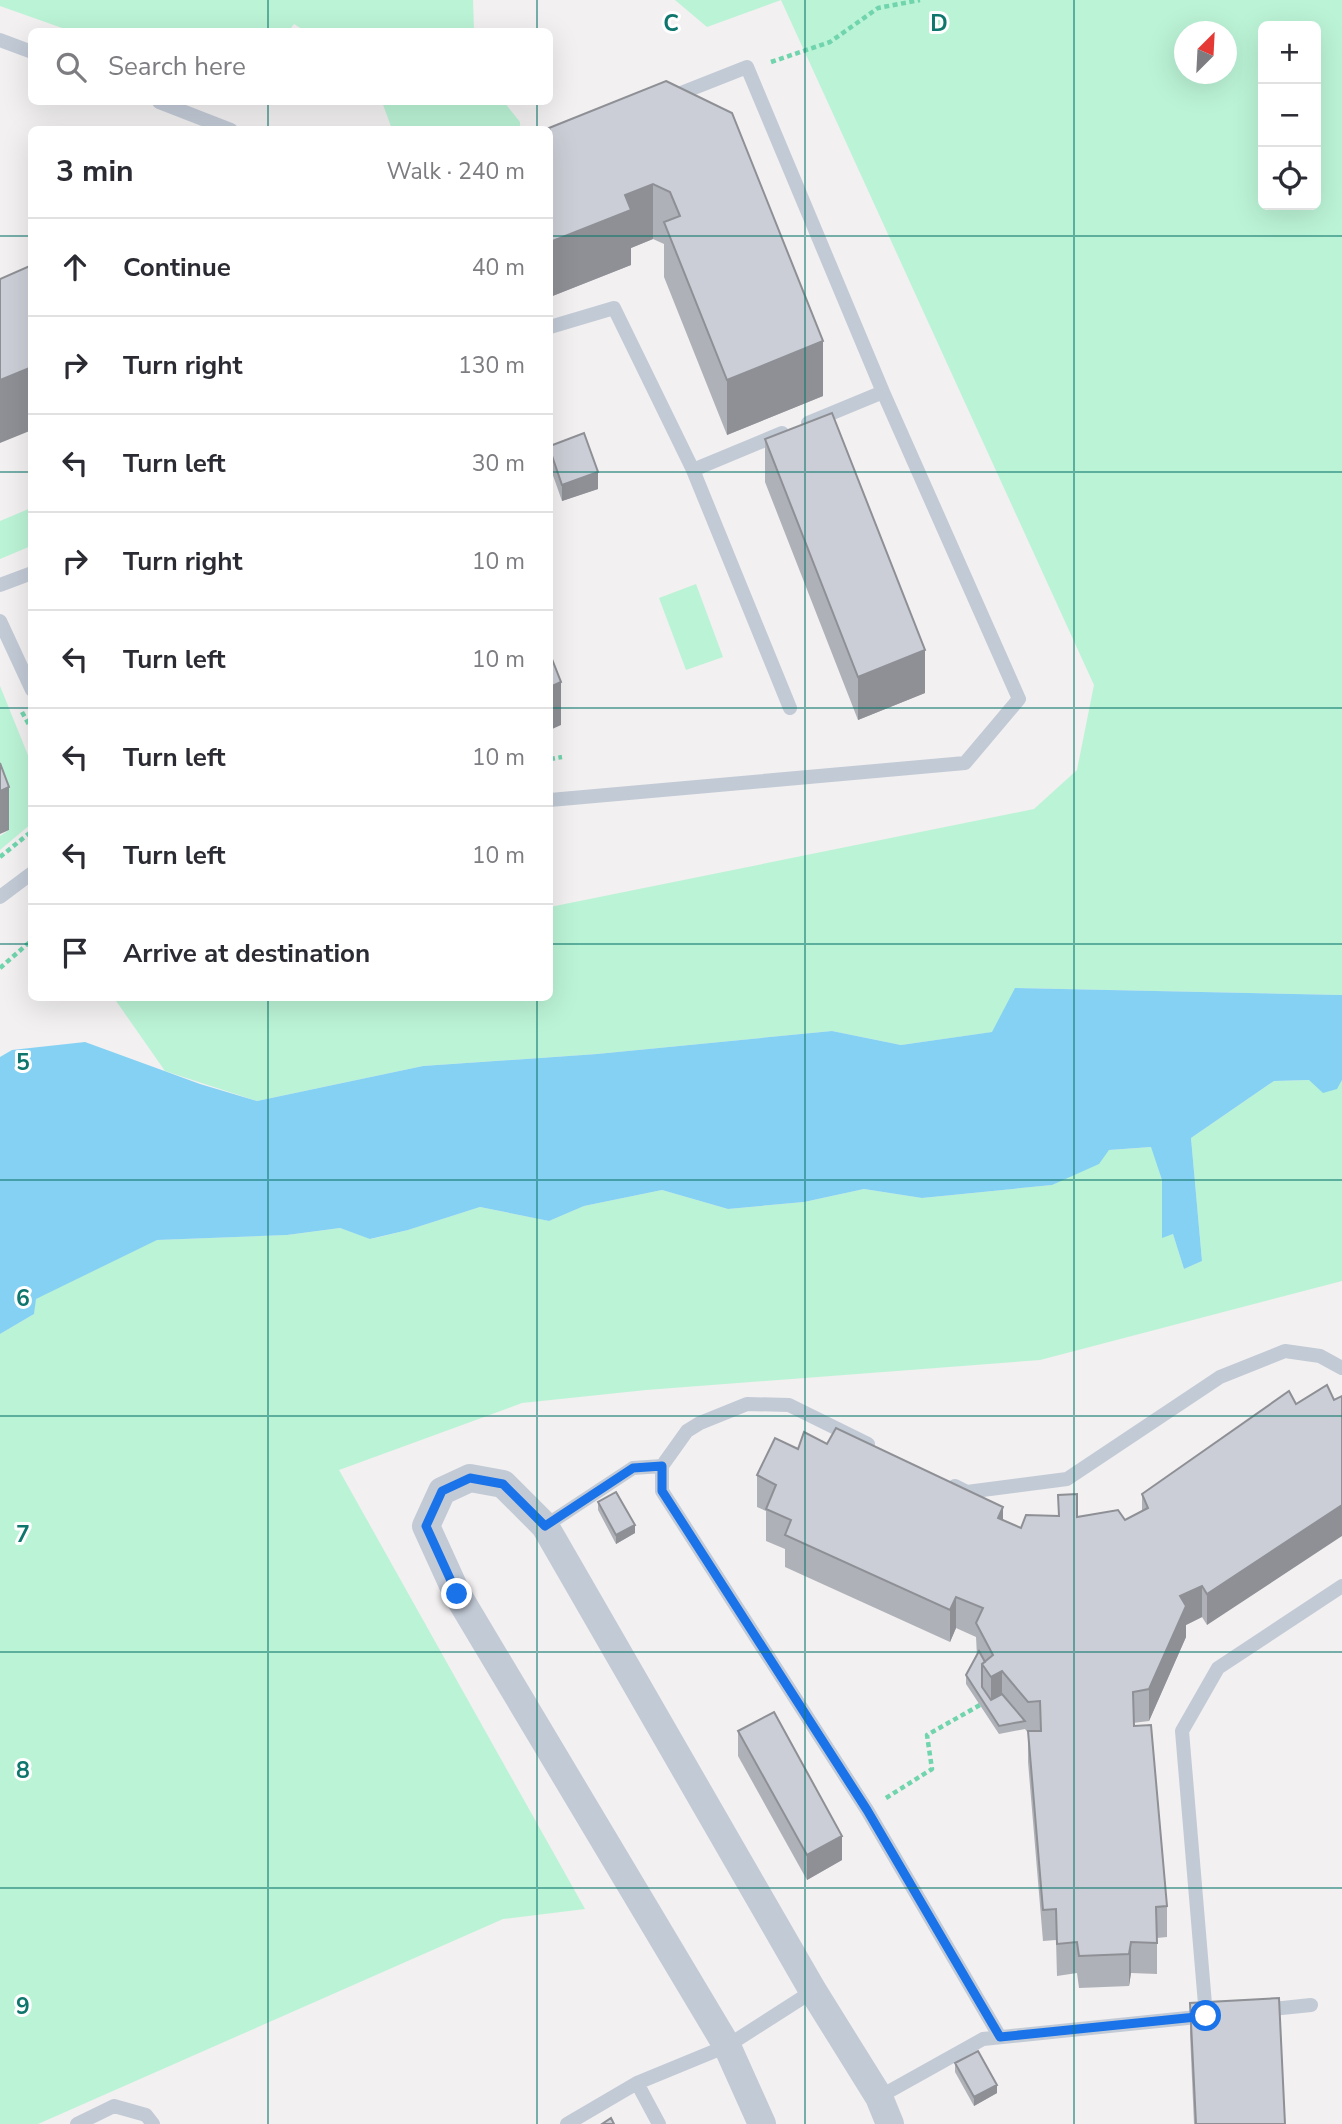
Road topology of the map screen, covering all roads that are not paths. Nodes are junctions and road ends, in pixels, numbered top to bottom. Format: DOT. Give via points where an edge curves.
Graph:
graph roads {
  1 [pos="0,40"];
  2 [pos="28,50"];
  3 [pos="660,101"];
  4 [pos="167,105"];
  5 [pos="221,126"];
  6 [pos="553,326"];
  7 [pos="883,391"];
  8 [pos="693,470"];
  9 [pos="28,574"];
  10 [pos="0,585"];
  11 [pos="0,621"];
  12 [pos="28,681"];
  13 [pos="790,708"];
  14 [pos="553,800"];
  15 [pos="28,876"];
  16 [pos="0,897"];
  17 [pos="1342,1368"];
  18 [pos="884,1451"];
  19 [pos="662,1466"];
  20 [pos="944,1480"];
  21 [pos="545,1526"];
  22 [pos="1342,1586"];
  23 [pos="813,1991"];
  24 [pos="1311,2005"];
  25 [pos="1245,2012"];
  26 [pos="1000,2037"];
  27 [pos="727,2046"];
  28 [pos="638,2083"];
  29 [pos="879,2097"];
  30 [pos="77,2124"];
  31 [pos="153,2124"];
  32 [pos="568,2124"];
  33 [pos="659,2124"];
  34 [pos="762,2124"];
  35 [pos="890,2124"];
  1 -- 2 [label="lane"];
  3 -- 7 [label="lane" via="747,67"];
  4 -- 5 [label="lane"];
  6 -- 8 [label="lane" via="614,308"];
  7 -- 8 [label="lane"];
  7 -- 14 [label="lane" via="1019,699 965,763"];
  8 -- 13 [label="lane"];
  9 -- 10 [label="lane"];
  11 -- 12 [label="lane"];
  15 -- 16 [label="lane"];
  17 -- 20 [label="lane" via="1320,1356 1285,1351 1220,1377 1067,1479 967,1492"];
  18 -- 19 [label="lane" via="789,1405 747,1404 687,1431"];
  19 -- 21 [label="lane" via="633,1468"];
  19 -- 26 [label="lane" via="662,1491 867,1810"];
  21 -- 23 [label="street"];
  21 -- 27 [label="street" via="503,1484 470,1478 442,1491 426,1526 457,1594"];
  22 -- 26 [label="lane" via="1218,1668 1182,1731 1213,2015"];
  23 -- 27 [label="lane"];
  23 -- 29 [label="street"];
  24 -- 25 [label="lane"];
  26 -- 29 [label="lane" via="983,2039"];
  27 -- 28 [label="lane"];
  27 -- 34 [label="street"];
  28 -- 32 [label="lane"];
  28 -- 33 [label="lane"];
  29 -- 35 [label="street"];
  30 -- 31 [label="lane" via="114,2106 146,2115"];
}
